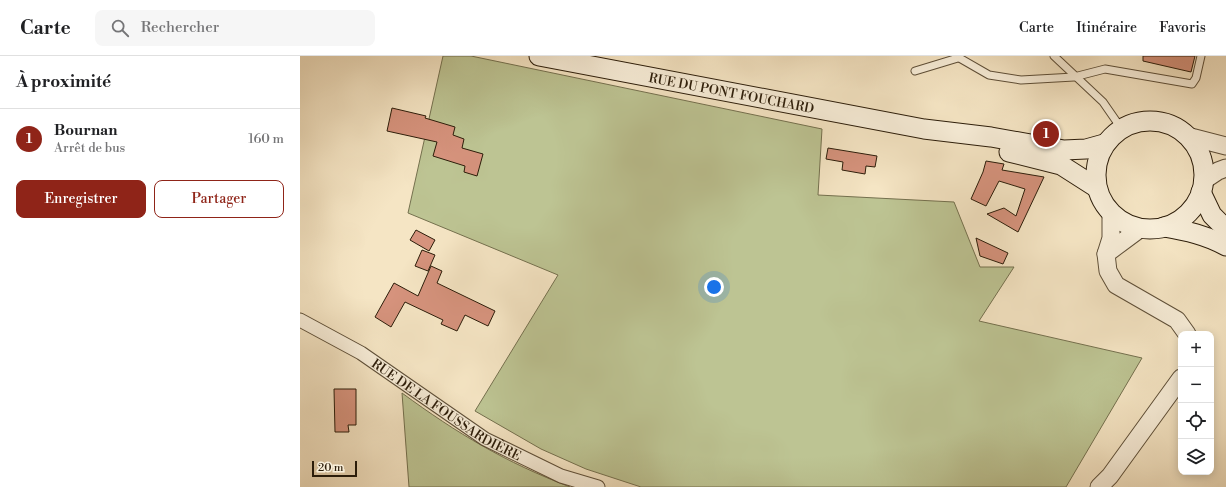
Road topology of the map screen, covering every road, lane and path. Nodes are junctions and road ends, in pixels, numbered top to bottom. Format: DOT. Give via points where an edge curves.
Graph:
graph roads {
  1 [pos="539,56"];
  2 [pos="1054,56"];
  3 [pos="1200,56"];
  4 [pos="957,57"];
  5 [pos="915,71"];
  6 [pos="1074,77"];
  7 [pos="1121,128"];
  8 [pos="924,129"];
  9 [pos="1187,136"];
  10 [pos="1104,144"];
  11 [pos="1226,146"];
  12 [pos="1226,168"];
  13 [pos="1202,186"];
  14 [pos="1097,188"];
  15 [pos="1112,214"];
  16 [pos="1164,227"];
  17 [pos="1141,228"];
  18 [pos="1226,229"];
  19 [pos="1226,246"];
  20 [pos="1106,254"];
  21 [pos="300,320"];
  22 [pos="1185,331"];
  23 [pos="1178,382"];
  24 [pos="598,487"];
  25 [pos="1099,487"];
  1 -- 8 [label="main road, RUE DU PONT FOUCHARD"];
  2 -- 6 [label="lane"];
  3 -- 6 [label="lane" via="1196,78 1192,84 1105,69"];
  4 -- 5 [label="lane"];
  4 -- 6 [label="lane" via="989,75 1020,80"];
  6 -- 7 [label="lane" via="1103,102"];
  7 -- 9 [label="main road" via="1138,122 1156,121 1173,126"];
  7 -- 10 [label="main road"];
  8 -- 10 [label="main road, RUE DU PONT FOUCHARD" via="1064,150 1086,149"];
  8 -- 14 [label="main road, RUE DU PONT FOUCHARD" via="1061,165"];
  9 -- 11 [label="street"];
  9 -- 13 [label="main road" via="1197,149 1203,165"];
  10 -- 14 [label="main road" via="1096,165"];
  12 -- 13 [label="street" via="1218,171"];
  13 -- 16 [label="main road" via="1193,208 1180,220"];
  13 -- 18 [label="main road" via="1212,215"];
  14 -- 15 [label="main road" via="1102,202"];
  15 -- 17 [label="main road" via="1125,223"];
  15 -- 20 [label="street" via="1111,238"];
  16 -- 17 [label="main road"];
  16 -- 19 [label="main road" via="1192,232"];
  17 -- 20 [label="street"];
  20 -- 22 [label="street" via="1108,271 1116,285 1177,320"];
  21 -- 24 [label="street, RUE DE LA FOUSSARDIÈRE" via="361,353 485,439 561,476"];
  23 -- 25 [label="street" via="1110,476"];
}
